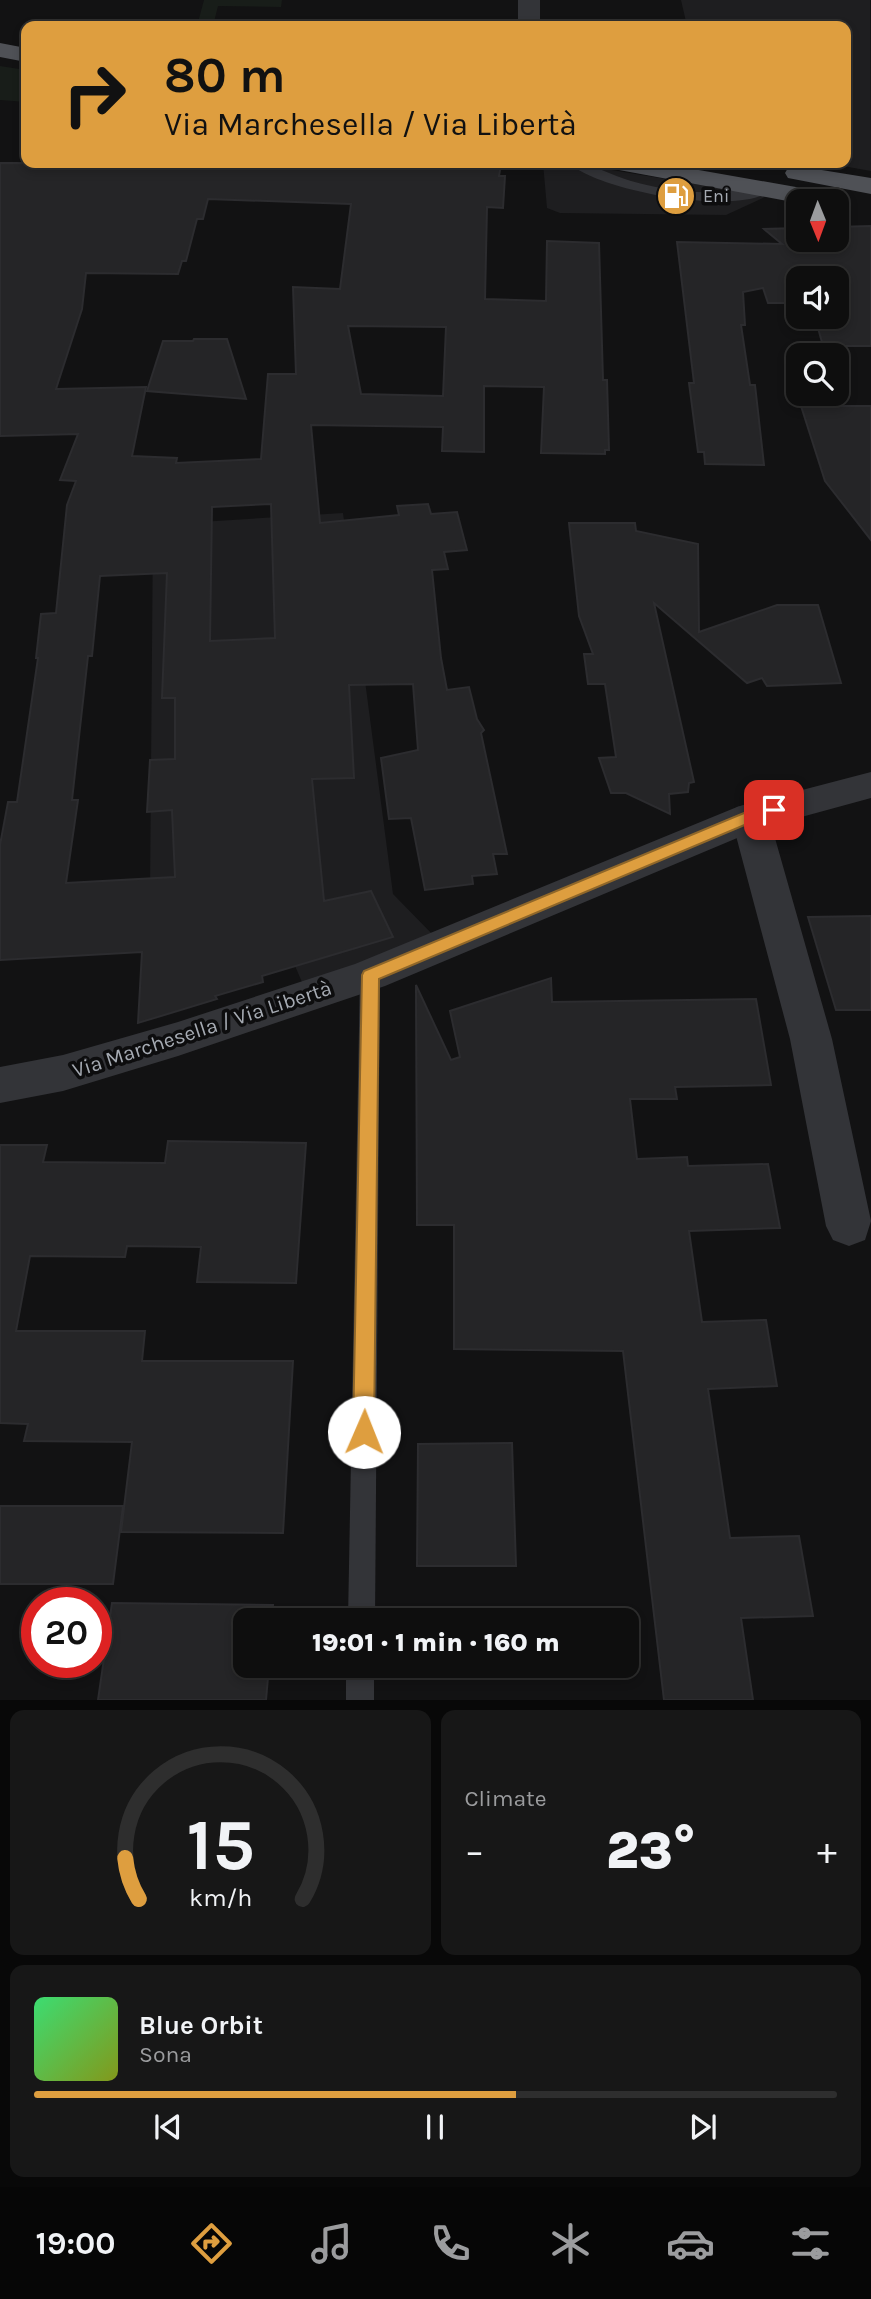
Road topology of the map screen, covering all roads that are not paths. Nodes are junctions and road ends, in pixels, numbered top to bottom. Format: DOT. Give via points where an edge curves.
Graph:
graph roads {
  1 [pos="529,0"];
  2 [pos="529,21"];
  3 [pos="0,32"];
  4 [pos="21,35"];
  5 [pos="0,50"];
  6 [pos="21,54"];
  7 [pos="585,168"];
  8 [pos="646,168"];
  9 [pos="768,168"];
  10 [pos="871,186"];
  11 [pos="766,190"];
  12 [pos="786,193"];
  13 [pos="849,205"];
  14 [pos="871,209"];
  15 [pos="871,785"];
  16 [pos="750,817"];
  17 [pos="370,975"];
  18 [pos="0,1085"];
  19 [pos="849,1226"];
  20 [pos="361,1608"];
  21 [pos="360,1678"];
  22 [pos="360,1700"];
  1 -- 2 [label="street"];
  3 -- 4 [label="main road"];
  5 -- 6 [label="main road"];
  7 -- 11 [label="lane" via="604,178 701,197"];
  8 -- 11 [label="main road"];
  9 -- 10 [label="main road"];
  11 -- 12 [label="main road"];
  13 -- 14 [label="main road"];
  15 -- 16 [label="street, Via Marchesella / Via Libertà"];
  16 -- 17 [label="street, Via Marchesella / Via Libertà"];
  16 -- 19 [label="street" via="811,1039"];
  17 -- 18 [label="street, Via Marchesella / Via Libertà" via="98,1063"];
  17 -- 20 [label="lane"];
  21 -- 22 [label="lane"];
}
